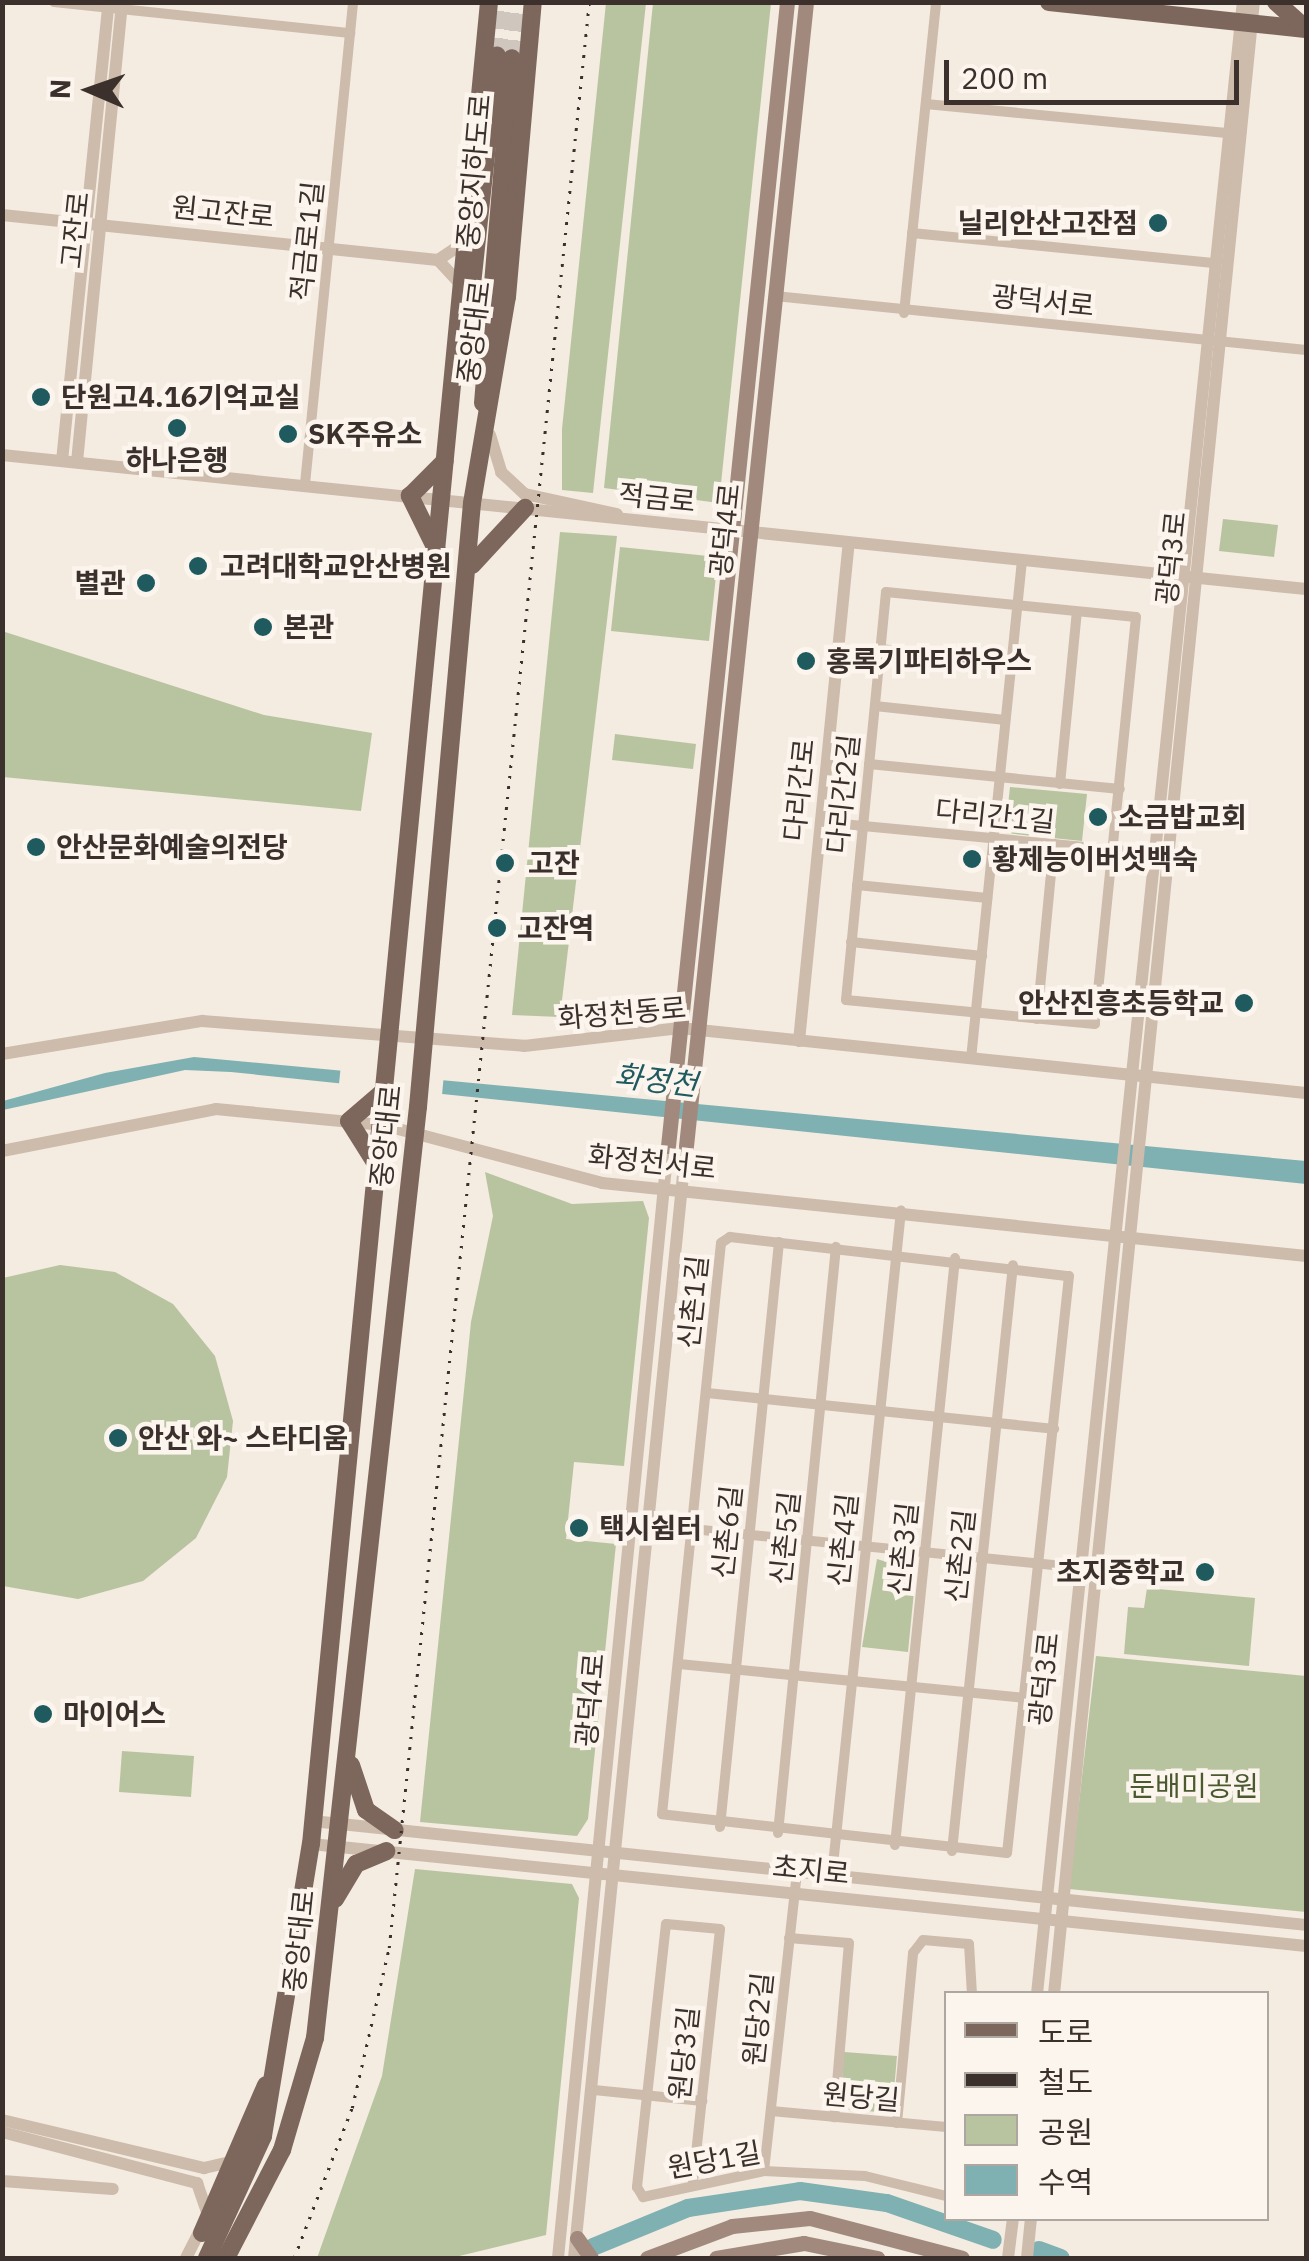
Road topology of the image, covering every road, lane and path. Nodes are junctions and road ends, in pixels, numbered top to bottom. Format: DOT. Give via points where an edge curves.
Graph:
graph roads {
  1 [pos="54,2"];
  2 [pos="353,2"];
  3 [pos="529,2"];
  4 [pos="786,2"];
  5 [pos="806,2"];
  6 [pos="936,2"];
  7 [pos="1049,2"];
  8 [pos="1215,2"];
  9 [pos="1254,2"];
  10 [pos="1276,2"];
  11 [pos="489,3"];
  12 [pos="115,6"];
  13 [pos="1184,16"];
  14 [pos="1245,16"];
  15 [pos="1306,29"];
  16 [pos="350,33"];
  17 [pos="926,104"];
  18 [pos="1227,133"];
  19 [pos="2,214"];
  20 [pos="93,224"];
  21 [pos="912,233"];
  22 [pos="465,242"];
  23 [pos="328,249"];
  24 [pos="438,260"];
  25 [pos="1214,263"];
  26 [pos="461,284"];
  27 [pos="775,296"];
  28 [pos="904,311"];
  29 [pos="1212,340"];
  30 [pos="1306,350"];
  31 [pos="460,356"];
  32 [pos="490,434"];
  33 [pos="2,455"];
  34 [pos="448,456"];
  35 [pos="62,461"];
  36 [pos="78,462"];
  37 [pos="478,468"];
  38 [pos="304,484"];
  39 [pos="410,496"];
  40 [pos="443,499"];
  41 [pos="472,503"];
  42 [pos="525,508"];
  43 [pos="633,520"];
  44 [pos="732,532"];
  45 [pos="750,534"];
  46 [pos="849,544"];
  47 [pos="438,553"];
  48 [pos="1022,560"];
  49 [pos="470,569"];
  50 [pos="1187,578"];
  51 [pos="1306,590"];
  52 [pos="1018,606"];
  53 [pos="1077,612"];
  54 [pos="880,649"];
  55 [pos="1011,662"];
  56 [pos="874,706"];
  57 [pos="1005,720"];
  58 [pos="869,764"];
  59 [pos="999,778"];
  60 [pos="1060,784"];
  61 [pos="1120,789"];
  62 [pos="820,822"];
  63 [pos="863,826"];
  64 [pos="993,838"];
  65 [pos="1054,844"];
  66 [pos="1113,850"];
  67 [pos="1159,854"];
  68 [pos="857,885"];
  69 [pos="988,898"];
  70 [pos="851,942"];
  71 [pos="982,956"];
  72 [pos="976,1013"];
  73 [pos="1036,1019"];
  74 [pos="680,1028"];
  75 [pos="698,1030"];
  76 [pos="799,1041"];
  77 [pos="390,1044"];
  78 [pos="422,1047"];
  79 [pos="2,1054"];
  80 [pos="971,1058"];
  81 [pos="1136,1075"];
  82 [pos="1306,1092"];
  83 [pos="382,1098"];
  84 [pos="349,1121"];
  85 [pos="383,1125"];
  86 [pos="415,1134"];
  87 [pos="668,1146"];
  88 [pos="686,1146"];
  89 [pos="2,1151"];
  90 [pos="378,1167"];
  91 [pos="664,1189"];
  92 [pos="682,1191"];
  93 [pos="901,1210"];
  94 [pos="1121,1233"];
  95 [pos="779,1242"];
  96 [pos="836,1248"];
  97 [pos="896,1252"];
  98 [pos="1306,1256"];
  99 [pos="955,1258"];
  100 [pos="1013,1265"];
  101 [pos="706,1393"];
  102 [pos="764,1399"];
  103 [pos="822,1405"];
  104 [pos="879,1411"];
  105 [pos="939,1417"];
  106 [pos="996,1423"];
  107 [pos="1054,1429"];
  108 [pos="632,1523"];
  109 [pos="649,1525"];
  110 [pos="693,1529"];
  111 [pos="750,1535"];
  112 [pos="807,1540"];
  113 [pos="866,1546"];
  114 [pos="925,1552"];
  115 [pos="983,1558"];
  116 [pos="1040,1564"];
  117 [pos="1080,1568"];
  118 [pos="1095,1569"];
  119 [pos="678,1664"];
  120 [pos="736,1669"];
  121 [pos="794,1675"];
  122 [pos="852,1681"];
  123 [pos="911,1687"];
  124 [pos="969,1692"];
  125 [pos="1026,1698"];
  126 [pos="346,1729"];
  127 [pos="312,1821"];
  128 [pos="340,1824"];
  129 [pos="720,1827"];
  130 [pos="395,1830"];
  131 [pos="778,1833"];
  132 [pos="837,1839"];
  133 [pos="311,1844"];
  134 [pos="894,1845"];
  135 [pos="338,1846"];
  136 [pos="602,1851"];
  137 [pos="952,1851"];
  138 [pos="386,1852"];
  139 [pos="617,1853"];
  140 [pos="796,1872"];
  141 [pos="600,1873"];
  142 [pos="615,1875"];
  143 [pos="832,1875"];
  144 [pos="794,1893"];
  145 [pos="1047,1899"];
  146 [pos="1063,1901"];
  147 [pos="330,1908"];
  148 [pos="1044,1920"];
  149 [pos="1061,1922"];
  150 [pos="666,1924"];
  151 [pos="1306,1925"];
  152 [pos="790,1938"];
  153 [pos="1306,1946"];
  154 [pos="972,1991"];
  155 [pos="1037,1991"];
  156 [pos="1054,1991"];
  157 [pos="283,2043"];
  158 [pos="594,2090"];
  159 [pos="647,2095"];
  160 [pos="702,2101"];
  161 [pos="770,2111"];
  162 [pos="834,2117"];
  163 [pos="2,2120"];
  164 [pos="897,2123"];
  165 [pos="944,2128"];
  166 [pos="2,2132"];
  167 [pos="235,2161"];
  168 [pos="764,2171"];
  169 [pos="2,2182"];
  170 [pos="693,2182"];
  171 [pos="113,2189"];
  172 [pos="944,2196"];
  173 [pos="256,2205"];
  174 [pos="1013,2221"];
  175 [pos="1031,2221"];
  176 [pos="202,2233"];
  177 [pos="576,2238"];
  178 [pos="186,2258"];
  179 [pos="207,2258"];
  180 [pos="226,2258"];
  181 [pos="240,2258"];
  182 [pos="558,2258"];
  183 [pos="574,2258"];
  184 [pos="592,2258"];
  185 [pos="647,2258"];
  186 [pos="716,2258"];
  187 [pos="877,2258"];
  188 [pos="962,2258"];
  189 [pos="1008,2258"];
  190 [pos="1027,2258"];
  1 -- 12 [label="street"];
  2 -- 16 [label="street, 적금로1길"];
  3 -- 32 [label="main road, 중앙대로"];
  4 -- 44 [label="main road, 광덕4로"];
  5 -- 27 [label="main road, 광덕4로"];
  6 -- 17 [label="street"];
  7 -- 13 [label="main road"];
  8 -- 13 [label="main road"];
  9 -- 14 [label="street, 광덕3로"];
  10 -- 15 [label="main road"];
  11 -- 22 [label="main road, 중앙대로"];
  12 -- 16 [label="street"];
  12 -- 20 [label="street, 고잔로"];
  13 -- 14 [label="main road"];
  14 -- 15 [label="main road"];
  14 -- 18 [label="street, 광덕3로"];
  14 -- 29 [label="street, 광덕3로"];
  16 -- 23 [label="street, 적금로1길"];
  17 -- 18 [label="street"];
  17 -- 21 [label="street"];
  18 -- 25 [label="street, 광덕3로"];
  19 -- 20 [label="street, 원고잔로"];
  20 -- 23 [label="street, 원고잔로"];
  20 -- 35 [label="street, 고잔로"];
  20 -- 36 [label="street, 고잔로"];
  21 -- 25 [label="street"];
  21 -- 28 [label="street"];
  22 -- 24 [label="street"];
  22 -- 26 [label="main road, 중앙대로"];
  23 -- 24 [label="street, 원고잔로"];
  23 -- 38 [label="street, 적금로1길"];
  24 -- 26 [label="street"];
  25 -- 29 [label="street, 광덕3로"];
  26 -- 31 [label="main road, 중앙대로"];
  27 -- 28 [label="street, 광덕서로"];
  27 -- 45 [label="main road, 광덕4로"];
  28 -- 29 [label="street, 광덕서로"];
  29 -- 30 [label="street, 광덕서로"];
  29 -- 50 [label="street, 광덕3로"];
  31 -- 34 [label="main road, 중앙대로"];
  31 -- 37 [label="main road, 중앙지하도로" via="504,57"];
  32 -- 37 [label="main road, 중앙대로"];
  32 -- 43 [label="street" via="512,484"];
  33 -- 35 [label="street, 적금로"];
  34 -- 39 [label="main road"];
  34 -- 40 [label="main road, 중앙대로"];
  35 -- 36 [label="street, 적금로"];
  36 -- 38 [label="street, 적금로"];
  37 -- 41 [label="main road, 중앙대로"];
  38 -- 39 [label="street, 적금로"];
  39 -- 40 [label="street, 적금로"];
  39 -- 47 [label="main road"];
  40 -- 41 [label="street, 적금로"];
  40 -- 47 [label="main road, 중앙대로"];
  41 -- 42 [label="street, 적금로"];
  41 -- 49 [label="main road, 중앙대로"];
  42 -- 43 [label="street, 적금로"];
  42 -- 49 [label="main road" via="489,538"];
  43 -- 44 [label="street, 적금로"];
  44 -- 45 [label="street, 적금로"];
  44 -- 74 [label="main road, 광덕4로"];
  45 -- 46 [label="street, 적금로"];
  45 -- 75 [label="main road, 광덕4로"];
  46 -- 48 [label="street, 적금로"];
  46 -- 62 [label="street, 다리간로"];
  47 -- 77 [label="main road, 중앙대로"];
  48 -- 50 [label="street, 적금로"];
  48 -- 52 [label="street"];
  49 -- 78 [label="main road, 중앙대로"];
  50 -- 51 [label="street, 적금로"];
  50 -- 67 [label="street, 광덕3로"];
  52 -- 53 [label="street, 다리간2길"];
  52 -- 54 [label="street, 다리간2길" via="886,592"];
  52 -- 55 [label="street"];
  53 -- 60 [label="street"];
  53 -- 61 [label="street, 다리간2길" via="1136,617"];
  54 -- 55 [label="street"];
  54 -- 56 [label="street, 다리간2길"];
  55 -- 57 [label="street"];
  56 -- 57 [label="street"];
  56 -- 58 [label="street, 다리간2길"];
  57 -- 59 [label="street"];
  58 -- 59 [label="street"];
  58 -- 63 [label="street, 다리간2길"];
  59 -- 60 [label="street"];
  59 -- 64 [label="street"];
  60 -- 61 [label="street"];
  61 -- 66 [label="street, 다리간2길"];
  62 -- 63 [label="street, 다리간1길"];
  62 -- 76 [label="street, 다리간로"];
  63 -- 64 [label="street, 다리간1길"];
  63 -- 68 [label="street, 다리간2길"];
  64 -- 65 [label="street, 다리간1길"];
  64 -- 69 [label="street"];
  65 -- 66 [label="street, 다리간1길"];
  65 -- 73 [label="street"];
  66 -- 67 [label="street, 다리간1길"];
  66 -- 73 [label="street, 다리간2길" via="1096,1024"];
  67 -- 81 [label="street, 광덕3로"];
  68 -- 69 [label="street"];
  68 -- 70 [label="street, 다리간2길"];
  69 -- 71 [label="street"];
  70 -- 71 [label="street"];
  70 -- 72 [label="street, 다리간2길" via="846,1000"];
  71 -- 72 [label="street"];
  72 -- 73 [label="street, 다리간2길"];
  72 -- 80 [label="street"];
  74 -- 75 [label="street, 화정천동로"];
  74 -- 78 [label="street, 화정천동로" via="524,1046"];
  74 -- 87 [label="main road, 광덕4로"];
  75 -- 76 [label="street, 화정천동로"];
  75 -- 88 [label="main road, 광덕4로"];
  76 -- 80 [label="street, 화정천동로"];
  77 -- 78 [label="street, 화정천동로"];
  77 -- 79 [label="street, 화정천동로" via="202,1021"];
  77 -- 83 [label="main road, 중앙대로"];
  78 -- 86 [label="main road, 중앙대로"];
  80 -- 81 [label="street, 화정천동로"];
  81 -- 82 [label="street, 화정천동로"];
  81 -- 94 [label="street, 광덕3로"];
  83 -- 84 [label="main road"];
  83 -- 85 [label="main road, 중앙대로"];
  84 -- 85 [label="street, 화정천서로"];
  84 -- 89 [label="street, 화정천서로" via="184,1111"];
  84 -- 90 [label="main road"];
  85 -- 86 [label="street, 화정천서로"];
  85 -- 90 [label="main road, 중앙대로"];
  86 -- 91 [label="street, 화정천서로" via="528,1170"];
  86 -- 126 [label="main road, 중앙대로"];
  87 -- 91 [label="street, 광덕4로"];
  88 -- 92 [label="street, 광덕4로"];
  90 -- 127 [label="main road, 중앙대로"];
  91 -- 92 [label="street, 화정천서로"];
  91 -- 108 [label="street, 광덕4로"];
  92 -- 93 [label="street, 화정천서로"];
  92 -- 109 [label="street, 광덕4로"];
  93 -- 94 [label="street, 화정천서로"];
  93 -- 97 [label="street, 신촌4길"];
  94 -- 98 [label="street, 화정천서로"];
  94 -- 117 [label="street, 광덕3로"];
  94 -- 118 [label="street, 광덕3로"];
  95 -- 96 [label="street, 신촌1길"];
  95 -- 101 [label="street, 신촌1길" via="722,1243"];
  95 -- 102 [label="street, 신촌6길"];
  96 -- 97 [label="street, 신촌1길"];
  96 -- 103 [label="street, 신촌5길"];
  97 -- 99 [label="street, 신촌1길"];
  97 -- 104 [label="street, 신촌4길"];
  99 -- 100 [label="street, 신촌1길"];
  99 -- 105 [label="street, 신촌3길"];
  100 -- 106 [label="street, 신촌2길"];
  100 -- 107 [label="street, 신촌1길" via="1069,1276"];
  101 -- 102 [label="street"];
  101 -- 110 [label="street, 신촌1길"];
  102 -- 103 [label="street"];
  102 -- 111 [label="street, 신촌6길"];
  103 -- 104 [label="street"];
  103 -- 112 [label="street, 신촌5길"];
  104 -- 105 [label="street"];
  104 -- 113 [label="street, 신촌4길"];
  105 -- 106 [label="street"];
  105 -- 114 [label="street, 신촌3길"];
  106 -- 107 [label="street"];
  106 -- 115 [label="street, 신촌2길"];
  107 -- 116 [label="street, 신촌1길"];
  108 -- 109 [label="street"];
  108 -- 136 [label="street, 광덕4로"];
  109 -- 110 [label="street"];
  109 -- 139 [label="street, 광덕4로"];
  110 -- 111 [label="street"];
  110 -- 119 [label="street, 신촌1길"];
  111 -- 112 [label="street"];
  111 -- 120 [label="street, 신촌6길"];
  112 -- 113 [label="street"];
  112 -- 121 [label="street, 신촌5길"];
  113 -- 114 [label="street"];
  113 -- 122 [label="street, 신촌4길"];
  114 -- 115 [label="street"];
  114 -- 123 [label="street, 신촌3길"];
  115 -- 116 [label="street"];
  115 -- 124 [label="street, 신촌2길"];
  116 -- 117 [label="street"];
  116 -- 125 [label="street, 신촌1길"];
  117 -- 118 [label="street"];
  117 -- 145 [label="street, 광덕3로"];
  118 -- 146 [label="street, 광덕3로"];
  119 -- 120 [label="street"];
  119 -- 129 [label="street, 신촌1길" via="662,1814"];
  120 -- 121 [label="street"];
  120 -- 129 [label="street, 신촌6길"];
  121 -- 122 [label="street"];
  121 -- 131 [label="street, 신촌5길"];
  122 -- 123 [label="street"];
  122 -- 132 [label="street, 신촌4길"];
  123 -- 124 [label="street"];
  123 -- 134 [label="street, 신촌3길"];
  124 -- 125 [label="street"];
  124 -- 137 [label="street, 신촌2길"];
  125 -- 137 [label="street, 신촌1길" via="1011,1847 1000,1855"];
  126 -- 128 [label="main road, 중앙대로"];
  126 -- 130 [label="main road" via="356,1795"];
  127 -- 128 [label="street, 초지로"];
  127 -- 133 [label="main road, 중앙대로"];
  128 -- 130 [label="street, 초지로"];
  128 -- 135 [label="main road, 중앙대로"];
  129 -- 131 [label="street, 신촌1길"];
  130 -- 136 [label="street, 초지로"];
  131 -- 132 [label="street, 신촌1길"];
  132 -- 134 [label="street, 신촌1길"];
  132 -- 143 [label="street, 신촌4길"];
  133 -- 135 [label="street, 초지로"];
  133 -- 157 [label="main road, 중앙대로"];
  134 -- 137 [label="street, 신촌1길"];
  135 -- 138 [label="street, 초지로"];
  135 -- 147 [label="main road, 중앙대로"];
  136 -- 139 [label="street, 초지로"];
  136 -- 141 [label="street, 광덕4로"];
  138 -- 141 [label="street, 초지로"];
  138 -- 147 [label="main road" via="356,1864"];
  139 -- 140 [label="street, 초지로"];
  139 -- 142 [label="street, 광덕4로"];
  140 -- 143 [label="street, 초지로"];
  140 -- 144 [label="street, 원당2길"];
  141 -- 142 [label="street, 초지로"];
  141 -- 182 [label="street, 광덕4로"];
  142 -- 144 [label="street, 초지로"];
  142 -- 158 [label="street, 광덕4로"];
  143 -- 145 [label="street, 초지로"];
  144 -- 148 [label="street, 초지로"];
  144 -- 152 [label="street, 원당2길"];
  145 -- 146 [label="street, 초지로"];
  145 -- 148 [label="street, 광덕3로"];
  146 -- 149 [label="street, 광덕3로"];
  146 -- 151 [label="street, 초지로"];
  147 -- 173 [label="main road, 중앙대로" via="302,2097"];
  148 -- 149 [label="street, 초지로"];
  148 -- 155 [label="street, 광덕3로"];
  149 -- 153 [label="street, 초지로"];
  149 -- 156 [label="street, 광덕3로"];
  150 -- 159 [label="street, 원당1길"];
  150 -- 160 [label="street, 원당3길" via="720,1929"];
  152 -- 161 [label="street, 원당2길"];
  152 -- 162 [label="street" via="850,1943"];
  154 -- 164 [label="street" via="969,1944 923,1940 913,1954"];
  157 -- 167 [label="main road"];
  157 -- 179 [label="main road, 중앙대로" via="263,2136"];
  158 -- 159 [label="street"];
  158 -- 177 [label="street, 광덕4로"];
  159 -- 160 [label="street"];
  159 -- 170 [label="street, 원당1길" via="637,2188 643,2198"];
  160 -- 170 [label="street, 원당3길"];
  161 -- 162 [label="street, 원당길"];
  161 -- 168 [label="street, 원당2길"];
  162 -- 164 [label="street, 원당길"];
  163 -- 167 [label="street" via="204,2168"];
  164 -- 165 [label="street, 원당길"];
  166 -- 176 [label="street" via="198,2183 208,2215"];
  167 -- 176 [label="main road"];
  168 -- 170 [label="street, 원당1길"];
  168 -- 172 [label="street, 원당1길" via="865,2176"];
  169 -- 171 [label="street"];
  173 -- 180 [label="main road, 중앙대로"];
  173 -- 181 [label="main road"];
  174 -- 189 [label="street"];
  175 -- 190 [label="street"];
  176 -- 178 [label="street"];
  177 -- 183 [label="street, 광덕4로"];
  177 -- 184 [label="main road"];
  185 -- 188 [label="main road" via="732,2226 810,2218"];
  186 -- 187 [label="main road" via="804,2244"];
}
